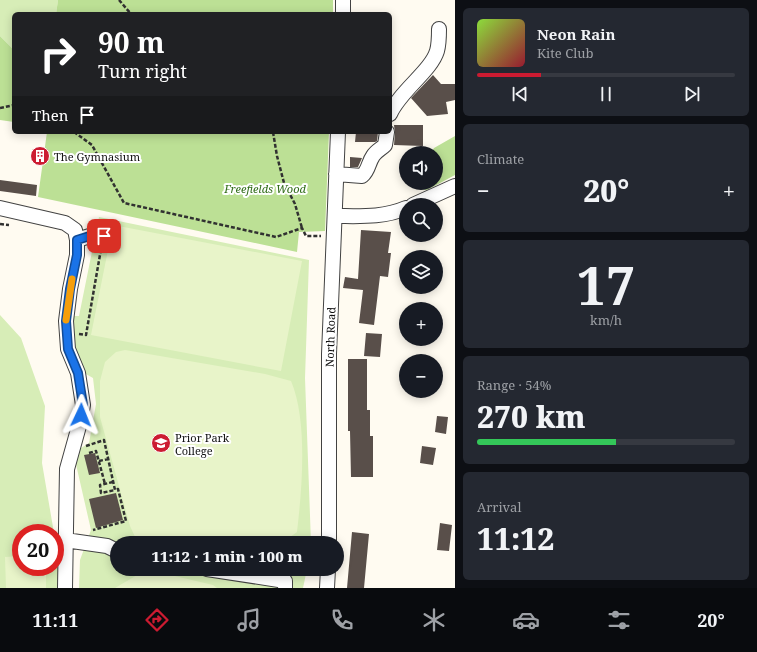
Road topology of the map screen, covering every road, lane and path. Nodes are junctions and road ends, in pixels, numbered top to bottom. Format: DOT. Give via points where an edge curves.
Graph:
graph roads {
  1 [pos="119,0"];
  2 [pos="343,0"];
  3 [pos="129,12"];
  4 [pos="343,12"];
  5 [pos="438,29"];
  6 [pos="12,105"];
  7 [pos="0,108"];
  8 [pos="392,110"];
  9 [pos="77,134"];
  10 [pos="274,134"];
  11 [pos="338,134"];
  12 [pos="387,134"];
  13 [pos="336,174"];
  14 [pos="455,186"];
  15 [pos="428,198"];
  16 [pos="0,208"];
  17 [pos="399,211"];
  18 [pos="335,216"];
  19 [pos="0,224"];
  20 [pos="16,226"];
  21 [pos="302,228"];
  22 [pos="334,236"];
  23 [pos="107,237"];
  24 [pos="77,240"];
  25 [pos="66,331"];
  26 [pos="91,445"];
  27 [pos="72,452"];
  28 [pos="93,452"];
  29 [pos="89,453"];
  30 [pos="108,459"];
  31 [pos="99,461"];
  32 [pos="113,482"];
  33 [pos="105,484"];
  34 [pos="115,490"];
  35 [pos="91,530"];
  36 [pos="329,536"];
  37 [pos="64,540"];
  38 [pos="110,548"];
  39 [pos="252,576"];
  40 [pos="328,576"];
  41 [pos="65,588"];
  42 [pos="285,588"];
  43 [pos="327,588"];
  1 -- 3 [label="path"];
  2 -- 4 [label="street"];
  5 -- 8 [label="street" via="437,51 431,62 399,97"];
  6 -- 7 [label="path"];
  9 -- 21 [label="path" via="92,146 124,203 276,237"];
  10 -- 21 [label="path" via="284,183 296,207"];
  11 -- 13 [label="street, North Road"];
  12 -- 13 [label="street" via="385,145 372,157 367,172 362,176"];
  13 -- 18 [label="street, North Road"];
  14 -- 15 [label="street"];
  16 -- 24 [label="street" via="65,223 75,230"];
  17 -- 18 [label="street" via="369,216"];
  18 -- 22 [label="street, North Road"];
  19 -- 20 [label="path"];
  21 -- 22 [label="path" via="306,236"];
  22 -- 36 [label="street, North Road" via="329,354"];
  23 -- 24 [label="street" via="96,234"];
  23 -- 25 [label="path" via="86,335"];
  24 -- 25 [label="street"];
  25 -- 27 [label="street" via="68,349 78,373 83,405"];
  26 -- 27 [label="path"];
  26 -- 28 [label="path"];
  26 -- 30 [label="path" via="104,440"];
  27 -- 37 [label="street" via="66,469"];
  28 -- 29 [label="path"];
  28 -- 31 [label="path" via="96,451"];
  30 -- 31 [label="path"];
  30 -- 32 [label="path"];
  31 -- 33 [label="path"];
  32 -- 33 [label="path"];
  32 -- 34 [label="path"];
  33 -- 34 [label="path" via="100,485 101,493"];
  34 -- 35 [label="path" via="118,489 126,521"];
  37 -- 38 [label="street"];
  37 -- 41 [label="street"];
  39 -- 42 [label="street" via="285,581"];
  40 -- 43 [label="street"];
}
